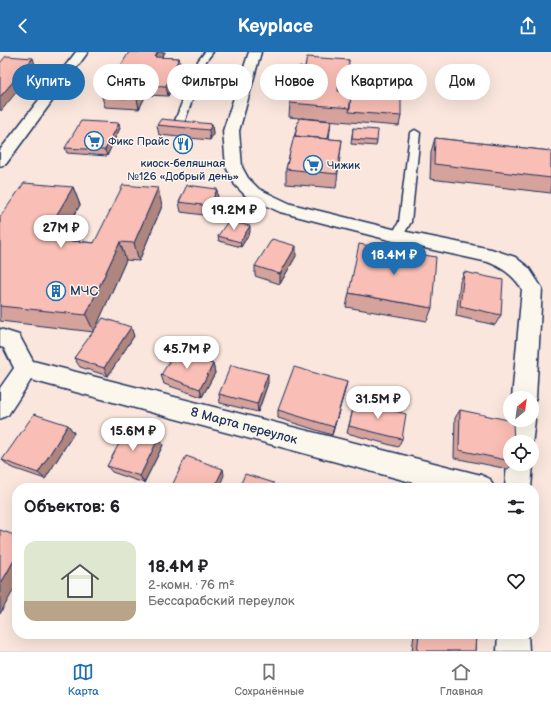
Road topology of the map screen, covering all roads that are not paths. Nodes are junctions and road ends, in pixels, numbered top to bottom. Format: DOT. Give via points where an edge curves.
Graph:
graph roads {
  1 [pos="82,52"];
  2 [pos="209,52"];
  3 [pos="255,52"];
  4 [pos="178,126"];
  5 [pos="415,133"];
  6 [pos="0,161"];
  7 [pos="397,236"];
  8 [pos="0,338"];
  9 [pos="26,369"];
  10 [pos="525,391"];
  11 [pos="0,408"];
  12 [pos="519,471"];
  13 [pos="462,483"];
  14 [pos="518,483"];
  15 [pos="513,639"];
  16 [pos="512,651"];
  1 -- 6 [label="street"];
  2 -- 4 [label="lane" via="202,61"];
  3 -- 7 [label="street" via="231,131 234,167 241,181 253,193 286,208"];
  5 -- 7 [label="lane" via="405,222"];
  7 -- 10 [label="street" via="491,256 508,262 522,273 532,288"];
  8 -- 9 [label="street" via="11,341"];
  9 -- 11 [label="street"];
  9 -- 13 [label="street, 8 Марта переулок"];
  12 -- 14 [label="street"];
  15 -- 16 [label="street"];
}
